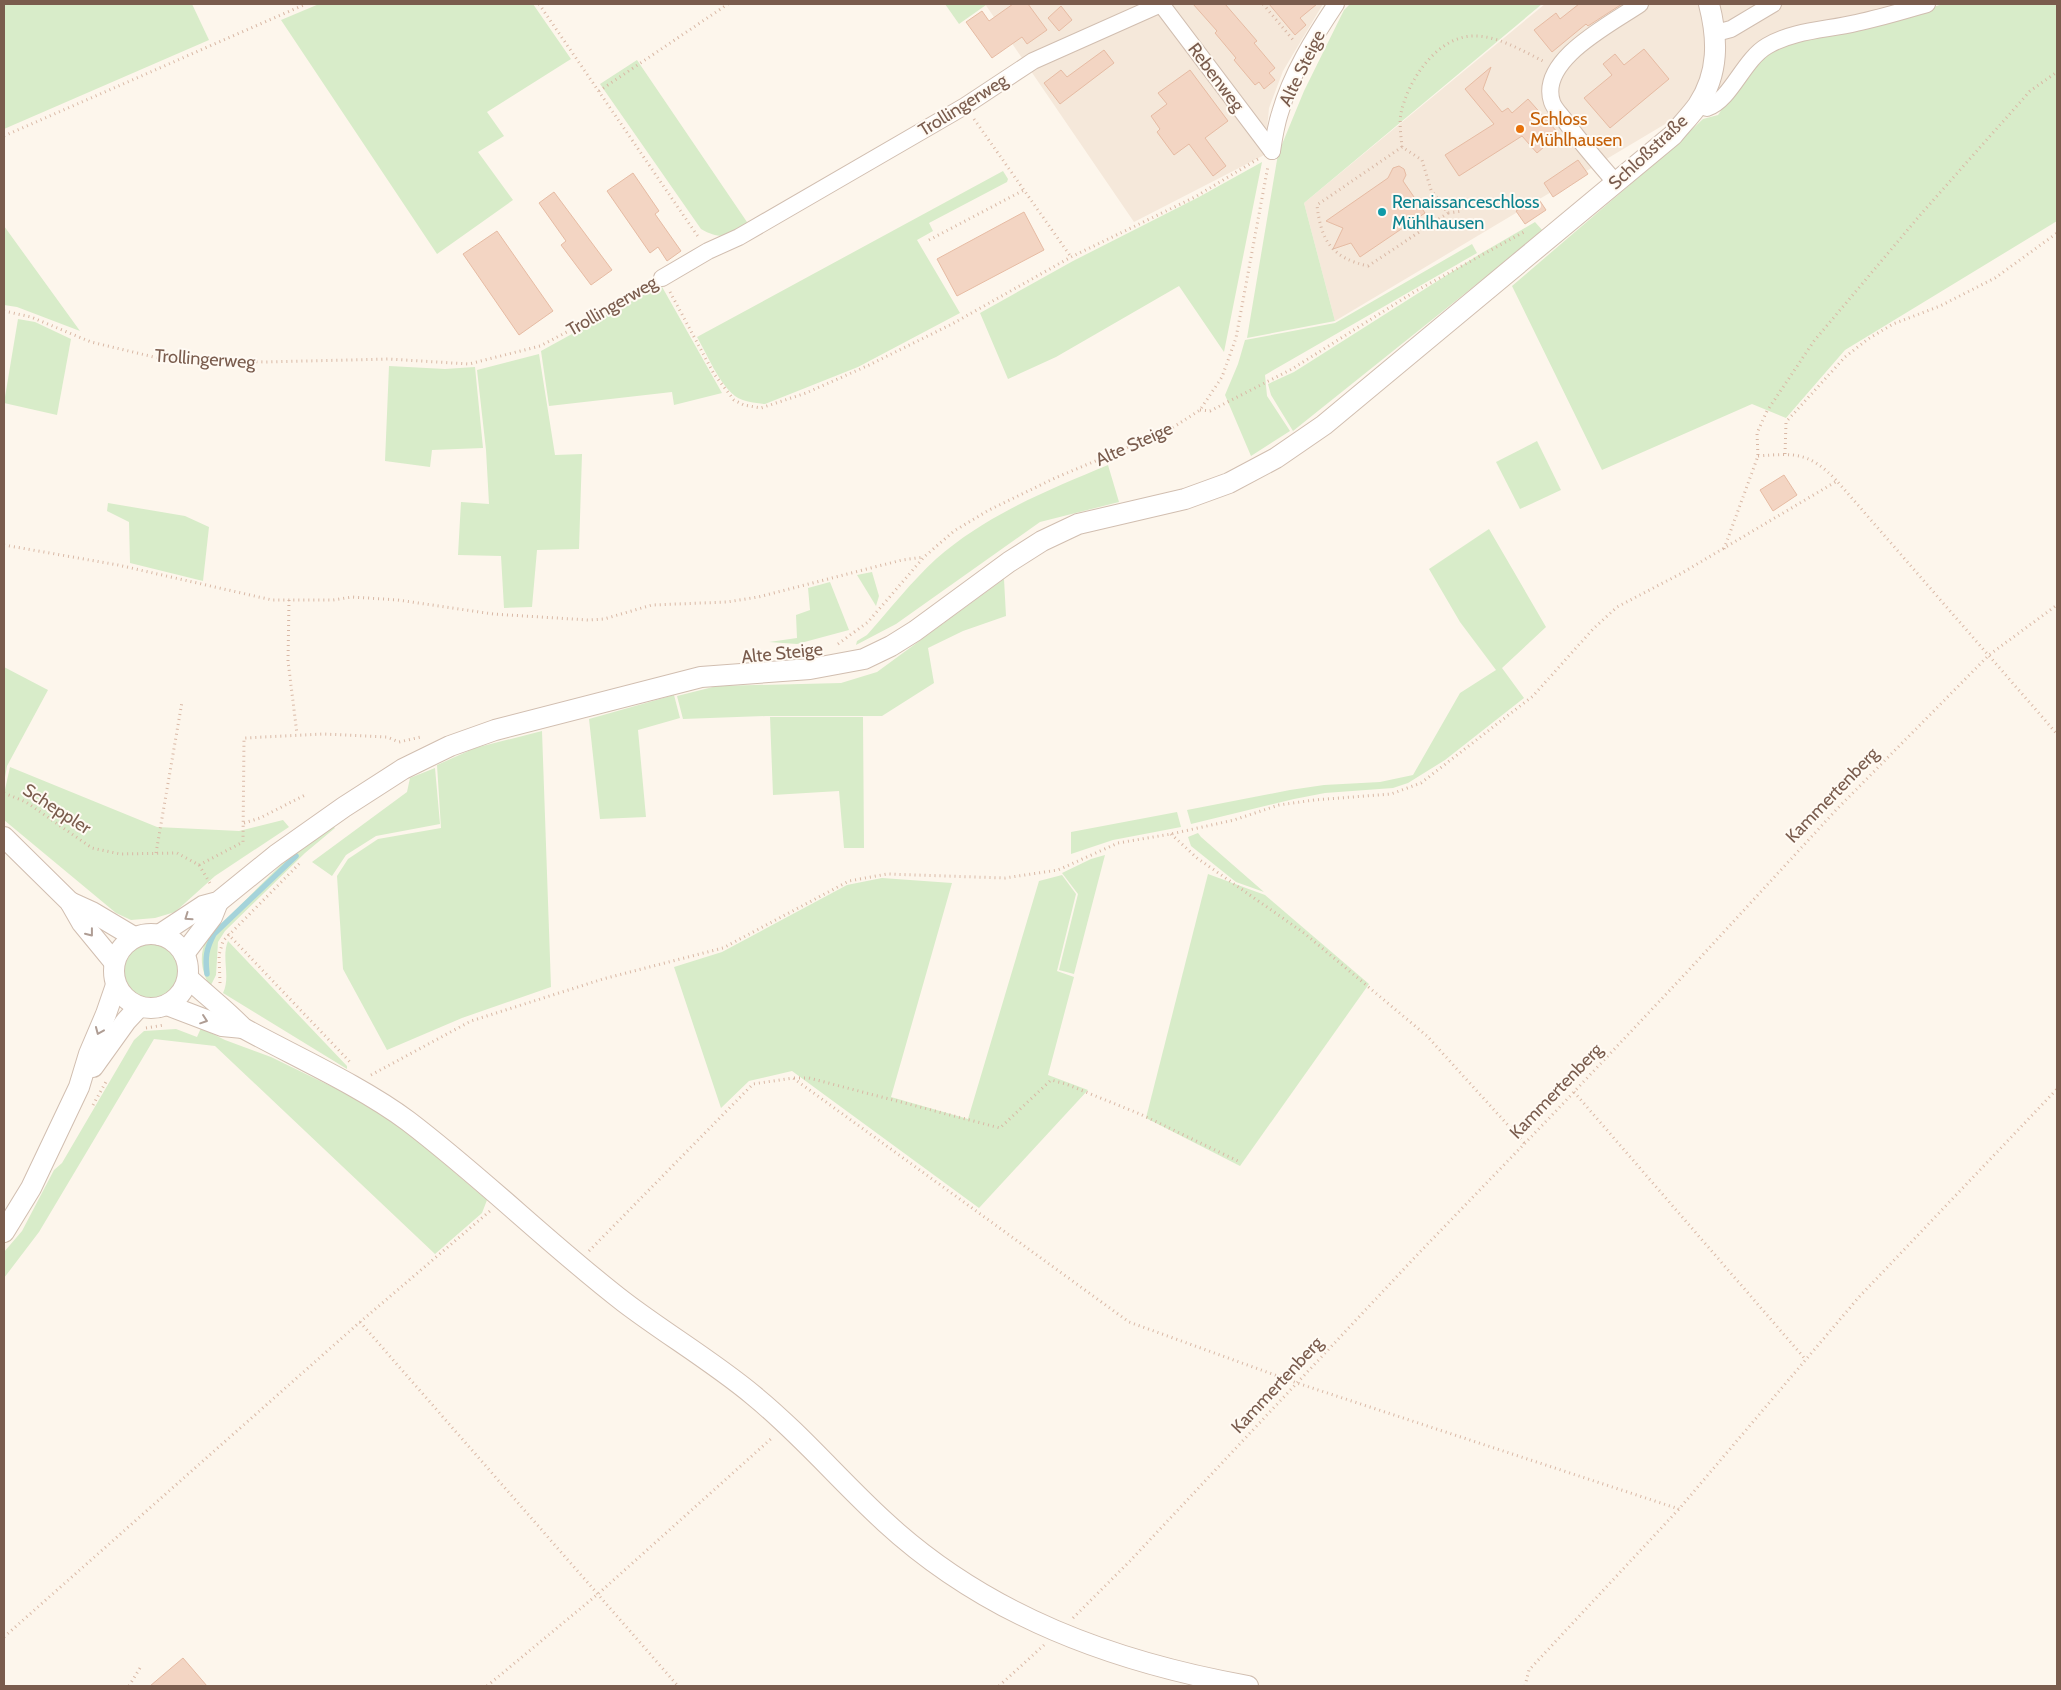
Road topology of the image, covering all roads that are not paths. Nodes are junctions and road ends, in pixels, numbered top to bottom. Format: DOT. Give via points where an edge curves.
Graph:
graph roads {
  1 [pos="1161,4"];
  2 [pos="1336,4"];
  3 [pos="1640,4"];
  4 [pos="1709,4"];
  5 [pos="1773,4"];
  6 [pos="1926,4"];
  7 [pos="1716,33"];
  8 [pos="1698,105"];
  9 [pos="1272,151"];
  10 [pos="1616,183"];
  11 [pos="662,278"];
  12 [pos="4,837"];
  13 [pos="70,902"];
  14 [pos="218,902"];
  15 [pos="159,934"];
  16 [pos="134,937"];
  17 [pos="184,954"];
  18 [pos="114,962"];
  19 [pos="188,978"];
  20 [pos="116,985"];
  21 [pos="168,1005"];
  22 [pos="139,1007"];
  23 [pos="243,1028"];
  24 [pos="80,1087"];
  25 [pos="4,1232"];
  26 [pos="1248,1686"];
  1 -- 9 [label="street, Rebenweg"];
  1 -- 11 [label="street, Trollingerweg" via="1033,61 966,106"];
  2 -- 9 [label="street, Alte Steige" via="1307,50 1293,80 1280,112"];
  3 -- 10 [label="street" via="1572,50 1556,68 1550,84 1552,103"];
  4 -- 7 [label="street, Schloßstraße"];
  5 -- 7 [label="street" via="1731,29"];
  6 -- 8 [label="street" via="1778,40 1750,60 1717,103 1707,108"];
  7 -- 8 [label="street, Schloßstraße" via="1711,76"];
  8 -- 10 [label="street, Schloßstraße" via="1673,135"];
  10 -- 14 [label="street, Schloßstraße" via="1324,425 1276,458 1229,482 1185,499 1078,524 1042,541 915,631 864,659 810,669 701,677 495,730 450,746 403,769 344,807 276,855"];
  12 -- 13 [label="street"];
  13 -- 16 [label="street"];
  13 -- 18 [label="street, one-way" via="82,923"];
  14 -- 15 [label="street, one-way" via="203,906"];
  14 -- 17 [label="street" via="212,917"];
  15 -- 16 [label="street"];
  15 -- 17 [label="street" via="178,945"];
  16 -- 18 [label="street"];
  17 -- 19 [label="street"];
  18 -- 20 [label="street"];
  19 -- 21 [label="street" via="184,989"];
  19 -- 23 [label="street"];
  20 -- 22 [label="street" via="129,1002"];
  20 -- 24 [label="street, one-way"];
  21 -- 22 [label="street" via="154,1009"];
  21 -- 23 [label="street, one-way" via="215,1023"];
  22 -- 24 [label="street"];
  23 -- 26 [label="street" via="407,1120 625,1303 750,1392 787,1424 886,1523 948,1572 1007,1608 1125,1658 1192,1676"];
  24 -- 25 [label="street" via="31,1188"];
}
